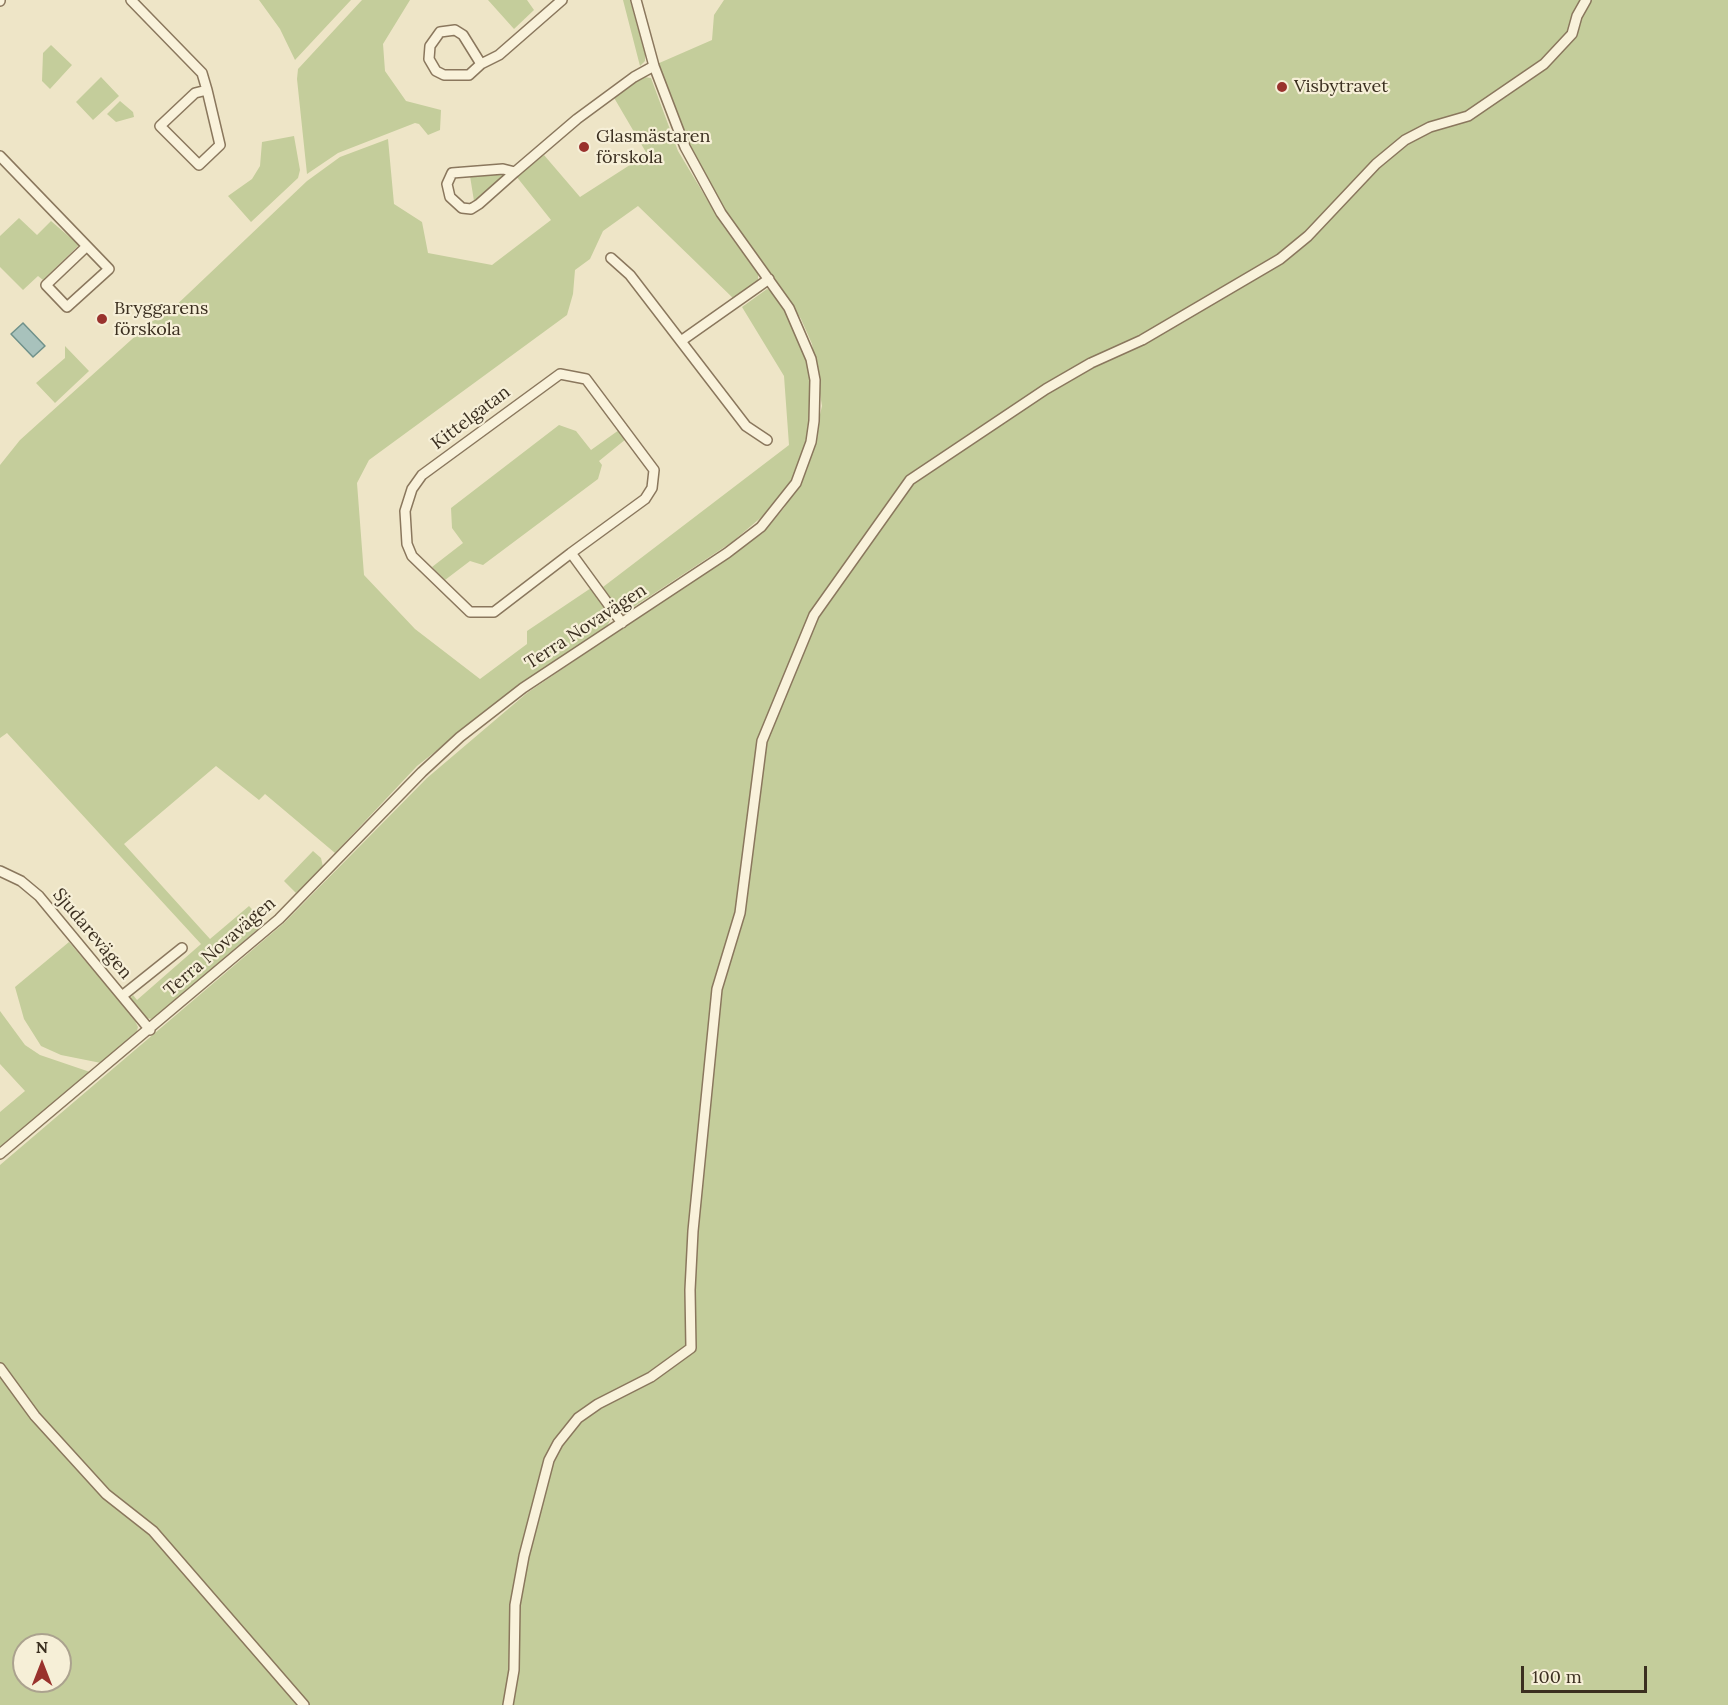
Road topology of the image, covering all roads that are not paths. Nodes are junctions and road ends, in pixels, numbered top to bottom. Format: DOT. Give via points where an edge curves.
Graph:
graph roads {
  1 [pos="131,0"];
  2 [pos="562,0"];
  3 [pos="636,0"];
  4 [pos="1586,0"];
  5 [pos="481,64"];
  6 [pos="654,66"];
  7 [pos="207,90"];
  8 [pos="0,156"];
  9 [pos="515,172"];
  10 [pos="86,247"];
  11 [pos="611,258"];
  12 [pos="769,279"];
  13 [pos="681,341"];
  14 [pos="767,440"];
  15 [pos="571,554"];
  16 [pos="621,623"];
  17 [pos="0,871"];
  18 [pos="182,948"];
  19 [pos="122,996"];
  20 [pos="150,1030"];
  21 [pos="0,1154"];
  22 [pos="0,1368"];
  23 [pos="304,1705"];
  24 [pos="508,1705"];
  1 -- 7 [label="street" via="202,73"];
  2 -- 5 [label="street" via="499,55"];
  3 -- 6 [label="street, Terra Novavägen"];
  4 -- 24 [label="street" via="1572,34 1544,64 1468,116 1430,127 1406,140 1376,164 1281,259 1142,340 1046,389 910,480 814,615 762,741 740,913 717,989 693,1231 692,1348 651,1377 578,1418 553,1451 536,1505 516,1596 514,1670"];
  5 -- 5 [label="street" via="469,75 444,75 431,66 430,46 440,32 455,30 463,35"];
  6 -- 9 [label="street" via="577,119"];
  6 -- 12 [label="street, Terra Novavägen" via="685,147 707,191"];
  7 -- 7 [label="street" via="195,93 160,126 199,165 220,145"];
  8 -- 10 [label="street"];
  9 -- 9 [label="street" via="471,209 462,208 450,197 447,183 452,173 503,169"];
  10 -- 10 [label="street" via="46,285 67,307 108,269"];
  11 -- 13 [label="street" via="630,275"];
  12 -- 13 [label="street"];
  12 -- 16 [label="street, Terra Novavägen" via="802,333 815,381 811,442 800,473 782,503 760,527"];
  13 -- 14 [label="street" via="746,426"];
  15 -- 15 [label="street, Kittelgatan" via="645,499 652,488 654,470 592,385 579,375 560,374 422,475 412,489 405,511 407,544 412,556 470,612 494,612"];
  15 -- 16 [label="street"];
  16 -- 20 [label="street, Terra Novavägen" via="523,688 460,737 279,919"];
  17 -- 19 [label="street, Sjudarevägen" via="39,896"];
  18 -- 19 [label="street"];
  19 -- 20 [label="street, Sjudarevägen"];
  20 -- 21 [label="street, Terra Novavägen"];
  22 -- 23 [label="street" via="35,1416 106,1494 153,1531"];
}
